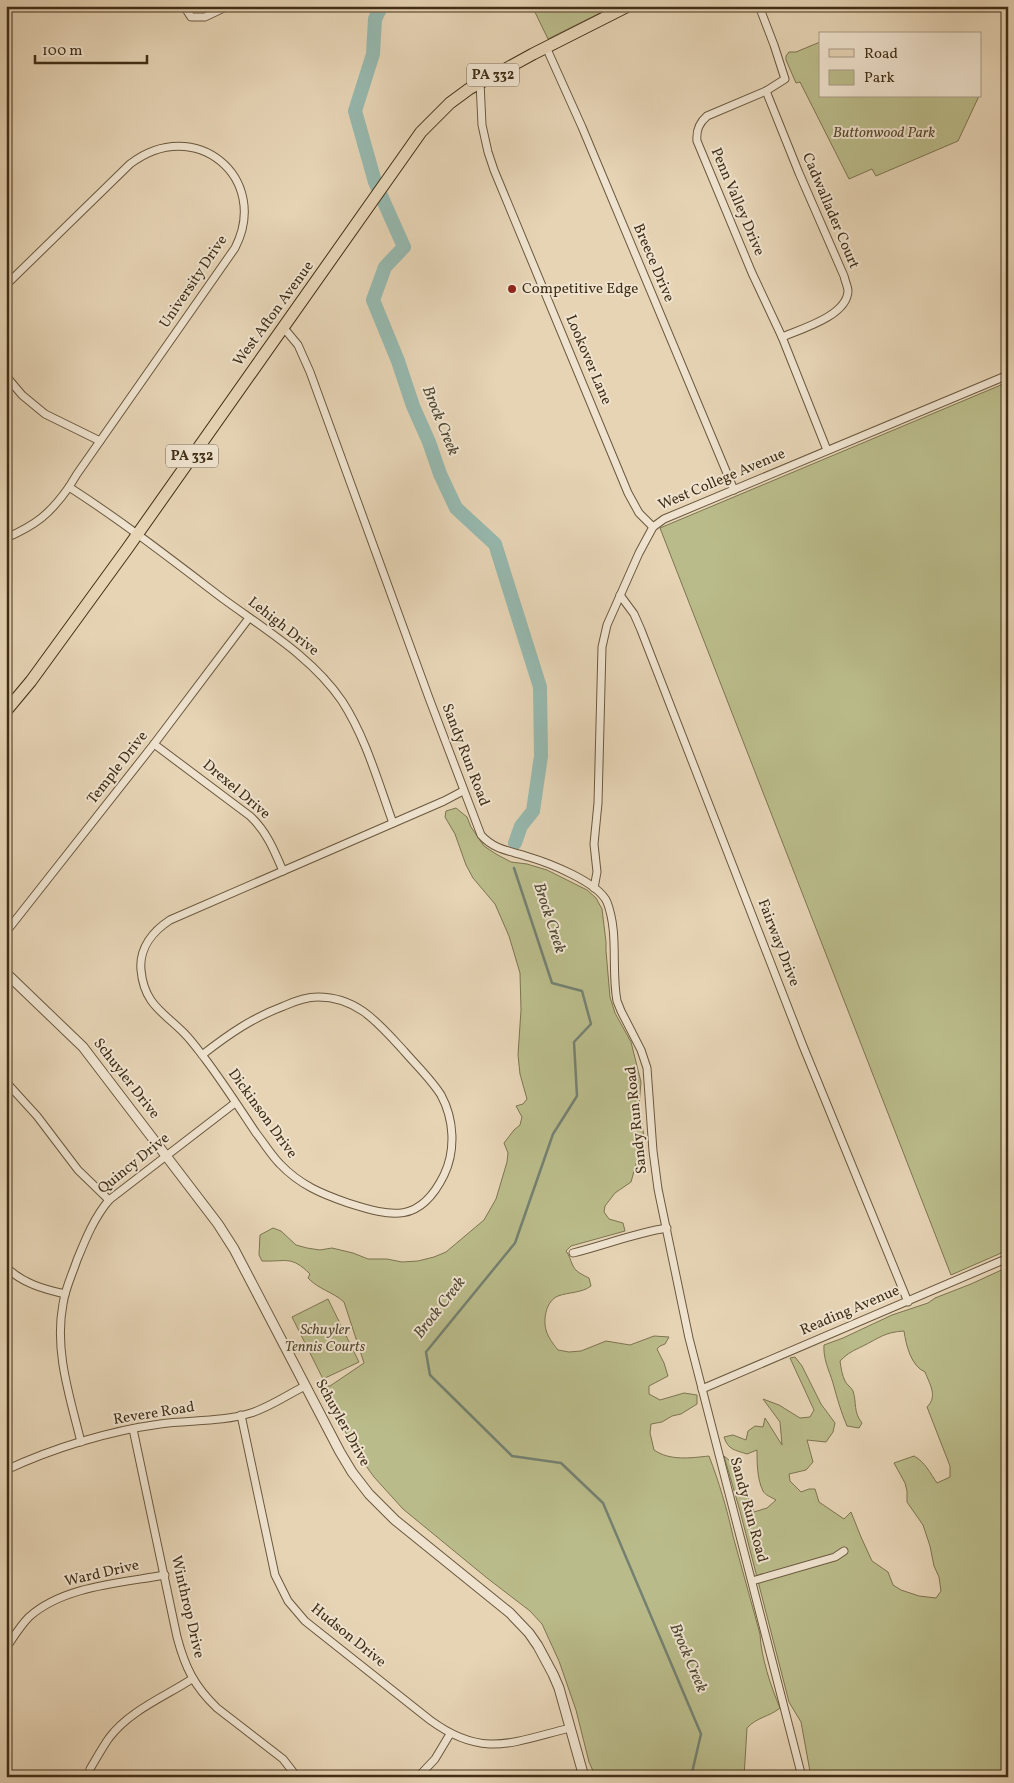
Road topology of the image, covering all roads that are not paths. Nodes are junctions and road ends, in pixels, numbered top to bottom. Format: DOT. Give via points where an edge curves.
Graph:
graph roads {
  1 [pos="184,6"];
  2 [pos="228,6"];
  3 [pos="628,6"];
  4 [pos="759,6"];
  5 [pos="546,47"];
  6 [pos="480,82"];
  7 [pos="766,91"];
  8 [pos="6,285"];
  9 [pos="283,327"];
  10 [pos="782,337"];
  11 [pos="1008,375"];
  12 [pos="6,376"];
  13 [pos="100,441"];
  14 [pos="827,450"];
  15 [pos="69,487"];
  16 [pos="734,490"];
  17 [pos="653,527"];
  18 [pos="137,533"];
  19 [pos="6,538"];
  20 [pos="620,595"];
  21 [pos="249,618"];
  22 [pos="6,711"];
  23 [pos="154,744"];
  24 [pos="463,791"];
  25 [pos="393,823"];
  26 [pos="283,871"];
  27 [pos="594,888"];
  28 [pos="6,932"];
  29 [pos="6,973"];
  30 [pos="202,1054"];
  31 [pos="6,1082"];
  32 [pos="236,1103"];
  33 [pos="166,1155"];
  34 [pos="109,1200"];
  35 [pos="667,1228"];
  36 [pos="574,1253"];
  37 [pos="1008,1258"];
  38 [pos="6,1267"];
  39 [pos="65,1294"];
  40 [pos="908,1302"];
  41 [pos="305,1386"];
  42 [pos="702,1389"];
  43 [pos="241,1415"];
  44 [pos="133,1429"];
  45 [pos="81,1442"];
  46 [pos="6,1470"];
  47 [pos="844,1551"];
  48 [pos="165,1575"];
  49 [pos="752,1581"];
  50 [pos="6,1648"];
  51 [pos="192,1679"];
  52 [pos="570,1728"];
  53 [pos="450,1734"];
  54 [pos="90,1769"];
  55 [pos="297,1777"];
  56 [pos="418,1777"];
  57 [pos="584,1777"];
  58 [pos="802,1777"];
  1 -- 2 [label="street" via="191,17 205,17"];
  3 -- 5 [label="main road, West Afton Avenue / PA 332"];
  4 -- 7 [label="street, Penn Valley Drive" via="785,79"];
  5 -- 6 [label="main road, West Afton Avenue / PA 332"];
  5 -- 16 [label="street, Breece Drive"];
  6 -- 9 [label="main road, West Afton Avenue / PA 332" via="439,113 421,132"];
  6 -- 17 [label="street, Lookover Lane" via="482,125 494,170 628,493 639,514"];
  7 -- 10 [label="street, Cadwallader Court" via="848,291 844,304 835,312"];
  7 -- 10 [label="street, Penn Valley Drive" via="708,116 701,122 697,135 700,151"];
  8 -- 13 [label="street, University Drive" via="130,164 147,152 163,146 191,146 219,160 233,175 243,198 244,216 236,248"];
  9 -- 18 [label="main road, West Afton Avenue / PA 332"];
  9 -- 24 [label="street, Sandy Run Road" via="298,345 310,372"];
  10 -- 14 [label="street, Penn Valley Drive"];
  11 -- 14 [label="street, West College Avenue"];
  12 -- 13 [label="street" via="44,414"];
  13 -- 15 [label="street, University Drive"];
  14 -- 16 [label="street, West College Avenue"];
  15 -- 18 [label="street, Lehigh Drive"];
  15 -- 19 [label="street, University Drive" via="36,524"];
  16 -- 17 [label="street, West College Avenue" via="664,519"];
  17 -- 20 [label="street, West College Avenue"];
  18 -- 21 [label="street, Lehigh Drive"];
  18 -- 22 [label="main road, West Afton Avenue / PA 332"];
  20 -- 27 [label="street, West College Avenue" via="602,647"];
  20 -- 40 [label="street, Fairway Drive" via="641,630 803,1046"];
  21 -- 23 [label="street, Temple Drive"];
  21 -- 25 [label="street, Lehigh Drive" via="311,665 342,702 361,736"];
  23 -- 26 [label="street, Drexel Drive" via="250,816 273,846"];
  23 -- 28 [label="street, Temple Drive"];
  24 -- 25 [label="street, Dickinson Drive"];
  24 -- 27 [label="street, Sandy Run Road" via="479,831 489,843 542,861"];
  25 -- 26 [label="street, Dickinson Drive"];
  26 -- 30 [label="street, Dickinson Drive" via="170,920 154,933 144,950 140,969 151,1001"];
  27 -- 35 [label="street, Sandy Run Road" via="607,903 611,920 617,1001 647,1068 653,1151"];
  29 -- 33 [label="street, Schuyler Drive" via="83,1046"];
  30 -- 32 [label="street, Dickinson Drive"];
  30 -- 32 [label="street, Dickinson Drive" via="247,1022 294,1002 326,997 349,1002 380,1025 440,1094 451,1123 450,1160 434,1193 418,1207 396,1214 374,1211 325,1196 291,1175 269,1151"];
  31 -- 34 [label="street" via="78,1170"];
  32 -- 33 [label="street, Quincy Drive"];
  33 -- 34 [label="street, Quincy Drive"];
  33 -- 41 [label="street, Schuyler Drive" via="234,1249"];
  34 -- 39 [label="street, Quincy Drive" via="87,1234"];
  35 -- 36 [label="street" via="634,1234"];
  35 -- 42 [label="street, Sandy Run Road"];
  37 -- 40 [label="street, Reading Avenue"];
  38 -- 39 [label="street" via="34,1285"];
  39 -- 45 [label="street, Quincy Drive" via="60,1326 61,1356"];
  40 -- 42 [label="street, Reading Avenue"];
  41 -- 43 [label="street, Revere Road"];
  41 -- 52 [label="street, Schuyler Drive" via="340,1452 383,1509 504,1608 529,1633 553,1674"];
  42 -- 49 [label="street, Sandy Run Road"];
  43 -- 44 [label="street, Revere Road"];
  43 -- 53 [label="street, Hudson Drive" via="271,1559 277,1580 288,1600 315,1630"];
  44 -- 45 [label="street, Revere Road"];
  44 -- 48 [label="street, Winthrop Drive"];
  45 -- 46 [label="street, Revere Road"];
  47 -- 49 [label="street" via="835,1557"];
  48 -- 50 [label="street, Ward Drive" via="89,1589 57,1599 30,1617"];
  48 -- 51 [label="street, Winthrop Drive" via="177,1637"];
  49 -- 58 [label="street, Sandy Run Road"];
  51 -- 54 [label="street" via="122,1724"];
  51 -- 55 [label="street, Winthrop Drive" via="217,1708 283,1759"];
  52 -- 53 [label="street, Hudson Drive" via="499,1745 476,1743"];
  52 -- 57 [label="street, Schuyler Drive"];
  53 -- 56 [label="street" via="435,1759"];
}
